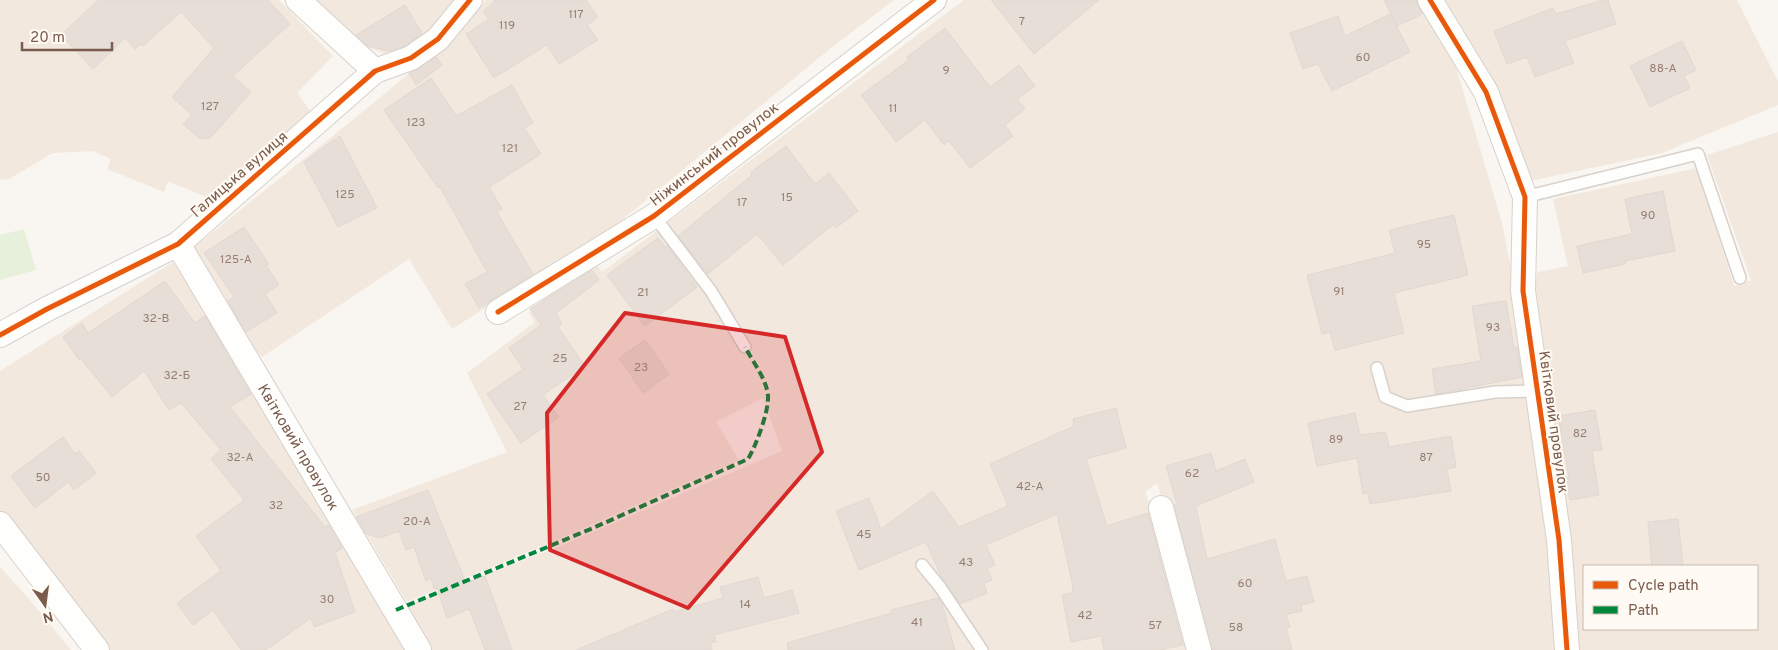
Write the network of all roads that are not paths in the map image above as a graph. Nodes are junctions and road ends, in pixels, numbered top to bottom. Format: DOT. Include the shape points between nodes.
graph roads {
  1 [pos="298,0"];
  2 [pos="470,0"];
  3 [pos="934,0"];
  4 [pos="1430,0"];
  5 [pos="375,71"];
  6 [pos="1525,198"];
  7 [pos="654,216"];
  8 [pos="178,244"];
  9 [pos="1740,278"];
  10 [pos="498,312"];
  11 [pos="0,335"];
  12 [pos="745,348"];
  13 [pos="1377,368"];
  14 [pos="1537,391"];
  15 [pos="1161,508"];
  16 [pos="0,524"];
  17 [pos="922,565"];
  18 [pos="97,650"];
  19 [pos="420,650"];
  20 [pos="982,650"];
  21 [pos="1199,650"];
  22 [pos="1567,650"];
  1 -- 5 [label="street"];
  2 -- 5 [label="street, Галицька вулиця" via="438,39 410,58"];
  3 -- 7 [label="street, Ніжинський провулок"];
  4 -- 6 [label="street" via="1486,92"];
  5 -- 8 [label="street, Галицька вулиця"];
  6 -- 9 [label="lane" via="1698,154"];
  6 -- 14 [label="street, Квітковий провулок" via="1523,291"];
  7 -- 10 [label="street, Ніжинський провулок"];
  7 -- 12 [label="lane" via="711,291"];
  8 -- 11 [label="street, Галицька вулиця"];
  8 -- 19 [label="street, Квітковий провулок"];
  13 -- 14 [label="lane" via="1385,397 1407,406 1495,392"];
  14 -- 22 [label="street, Квітковий провулок" via="1559,540"];
  15 -- 21 [label="street"];
  16 -- 18 [label="street"];
  17 -- 20 [label="lane"];
}
